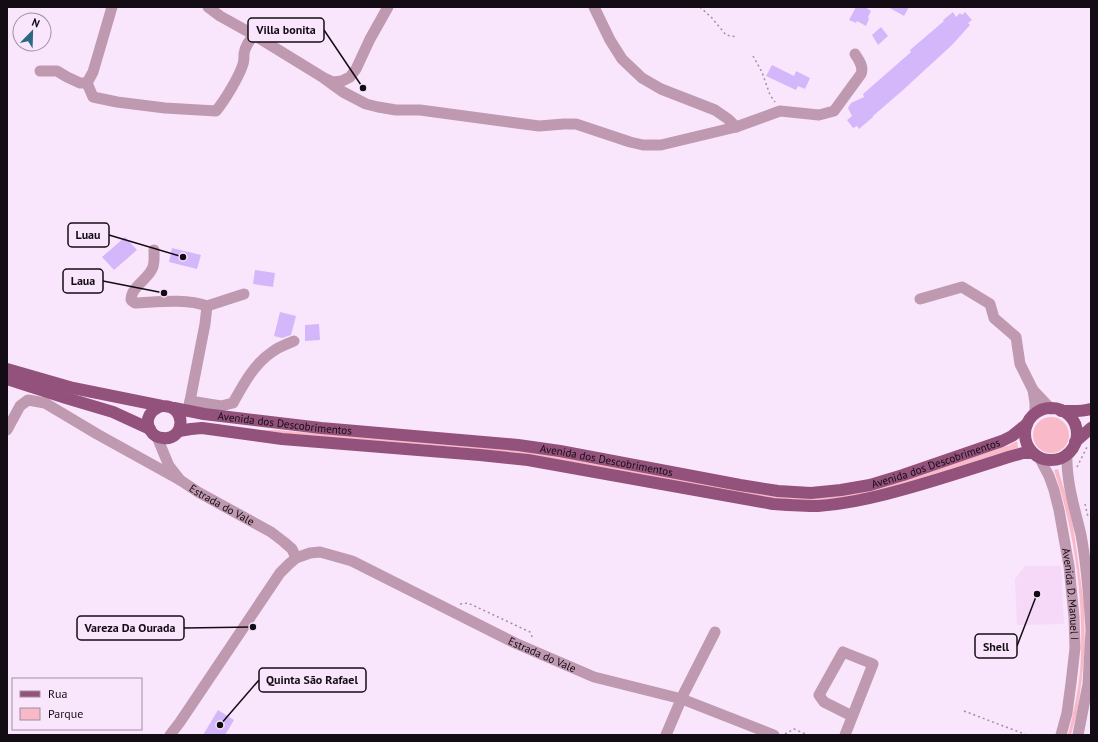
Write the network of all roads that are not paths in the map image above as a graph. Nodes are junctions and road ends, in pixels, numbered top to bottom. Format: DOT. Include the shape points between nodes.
graph roads {
  1 [pos="112,7"];
  2 [pos="208,7"];
  3 [pos="388,7"];
  4 [pos="594,7"];
  5 [pos="254,35"];
  6 [pos="855,54"];
  7 [pos="356,69"];
  8 [pos="40,71"];
  9 [pos="325,79"];
  10 [pos="87,83"];
  11 [pos="343,92"];
  12 [pos="736,128"];
  13 [pos="154,250"];
  14 [pos="244,294"];
  15 [pos="920,299"];
  16 [pos="206,306"];
  17 [pos="294,341"];
  18 [pos="7,369"];
  19 [pos="7,379"];
  20 [pos="1033,390"];
  21 [pos="162,406"];
  22 [pos="189,406"];
  23 [pos="174,408"];
  24 [pos="1091,409"];
  25 [pos="1056,410"];
  26 [pos="1031,419"];
  27 [pos="1091,428"];
  28 [pos="7,430"];
  29 [pos="179,431"];
  30 [pos="153,433"];
  31 [pos="1075,442"];
  32 [pos="1067,454"];
  33 [pos="1036,455"];
  34 [pos="177,477"];
  35 [pos="296,558"];
  36 [pos="1089,576"];
  37 [pos="1090,601"];
  38 [pos="1091,630"];
  39 [pos="715,632"];
  40 [pos="1091,687"];
  41 [pos="682,699"];
  42 [pos="852,716"];
  43 [pos="1082,718"];
  44 [pos="170,735"];
  45 [pos="666,735"];
  46 [pos="774,735"];
  47 [pos="845,735"];
  48 [pos="1061,735"];
  49 [pos="1078,735"];
  1 -- 10 [label="street" via="93,72"];
  2 -- 5 [label="street"];
  3 -- 7 [label="street"];
  4 -- 12 [label="street" via="622,59 642,78 661,89 715,110"];
  5 -- 9 [label="street"];
  5 -- 10 [label="street" via="244,51 239,74 216,110 165,108 93,97"];
  6 -- 12 [label="street" via="862,66 862,74 834,111 820,115 780,111"];
  7 -- 9 [label="street" via="350,77 342,81 333,82"];
  7 -- 11 [label="street"];
  8 -- 10 [label="street" via="57,71"];
  9 -- 11 [label="street"];
  11 -- 12 [label="street" via="366,104 396,110 420,110 539,126 576,124 643,145 662,145"];
  13 -- 16 [label="street" via="154,267 135,289 131,300 135,303 187,302"];
  14 -- 16 [label="street"];
  15 -- 20 [label="street" via="962,287 990,304 994,318 1016,337 1020,364"];
  16 -- 22 [label="street" via="205,324"];
  17 -- 22 [label="street" via="272,351 260,362 246,379 233,403 221,406"];
  18 -- 21 [label="main road" via="74,388"];
  19 -- 30 [label="main road" via="113,412"];
  20 -- 25 [label="street" via="1039,398"];
  20 -- 26 [label="street" via="1035,403"];
  21 -- 23 [label="main road"];
  21 -- 30 [label="main road" via="150,414 148,424"];
  22 -- 23 [label="main road, Avenida dos Descobrimentos"];
  22 -- 26 [label="main road, Avenida dos Descobrimentos" via="219,416 321,428 518,445 740,485 811,493 870,485 903,475 1002,441 1012,436"];
  23 -- 29 [label="main road" via="180,416"];
  24 -- 25 [label="main road" via="1075,412"];
  25 -- 26 [label="main road" via="1040,411"];
  25 -- 31 [label="main road" via="1072,420 1075,427"];
  26 -- 33 [label="main road" via="1025,431 1025,439 1028,447"];
  27 -- 31 [label="main road"];
  28 -- 34 [label="street, Estrada do Vale" via="20,406 28,400 46,403"];
  29 -- 30 [label="main road" via="170,438"];
  29 -- 33 [label="main road, Avenida dos Descobrimentos" via="202,428 282,439 528,460 758,502 800,506 819,506 878,497 1023,453"];
  30 -- 34 [label="street"];
  31 -- 32 [label="main road"];
  32 -- 33 [label="main road" via="1054,460 1046,460"];
  32 -- 36 [label="street, Avenida D. Manuel I" via="1068,480"];
  33 -- 48 [label="street, Avenida D. Manuel I" via="1051,483 1059,510 1069,566 1074,617 1075,648"];
  34 -- 35 [label="street, Estrada do Vale" via="198,492 271,532 292,549"];
  35 -- 41 [label="street, Estrada do Vale" via="320,552 352,561 515,643 594,677"];
  35 -- 44 [label="street" via="280,573"];
  36 -- 37 [label="street, Avenida D. Manuel I"];
  37 -- 38 [label="street, Avenida D. Manuel I"];
  38 -- 43 [label="street, Avenida D. Manuel I" via="1088,684"];
  39 -- 41 [label="street"];
  40 -- 43 [label="street"];
  41 -- 45 [label="street"];
  41 -- 46 [label="street, Estrada do Vale"];
  42 -- 42 [label="street" via="873,664 843,652 819,695 824,702"];
  42 -- 47 [label="street"];
  43 -- 49 [label="street, Avenida D. Manuel I"];
}
